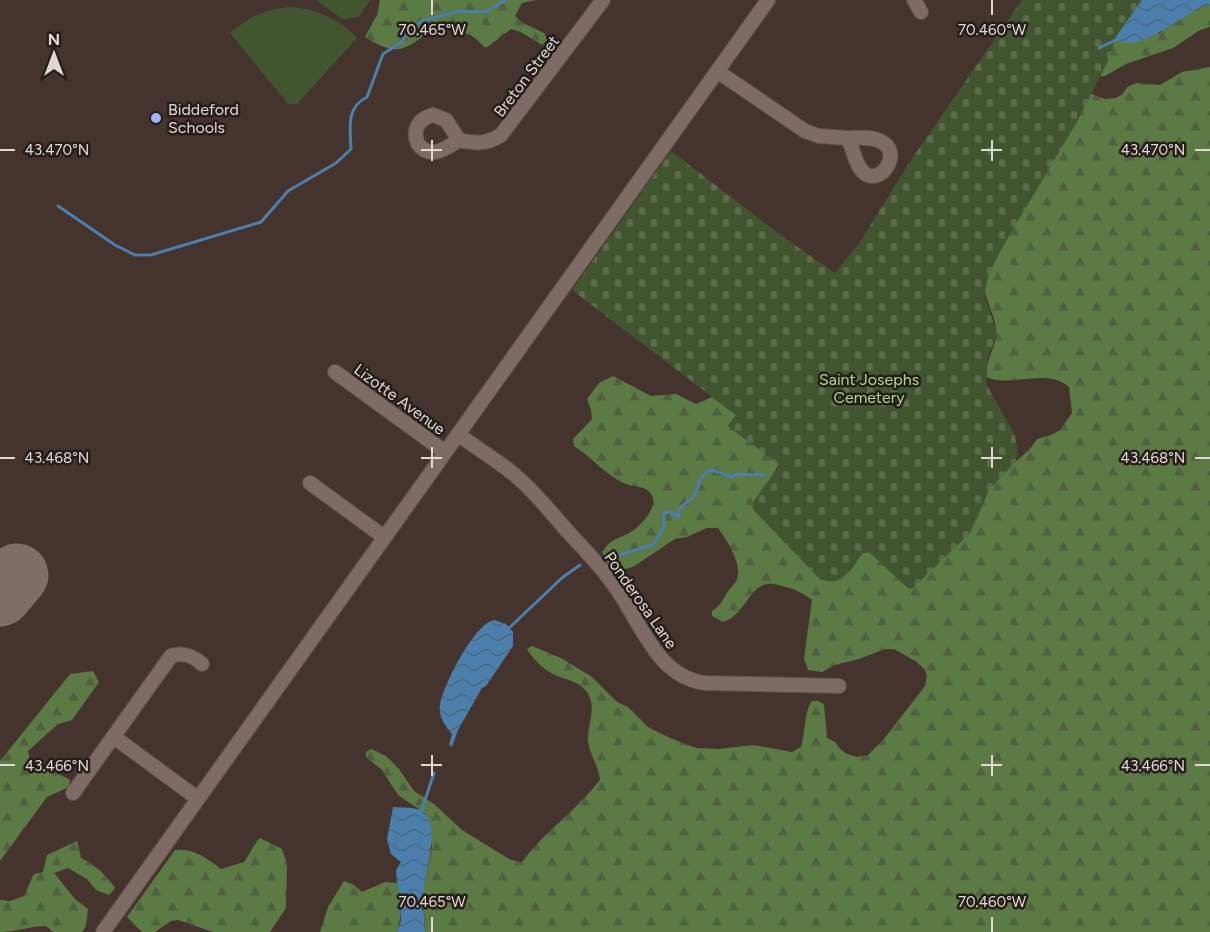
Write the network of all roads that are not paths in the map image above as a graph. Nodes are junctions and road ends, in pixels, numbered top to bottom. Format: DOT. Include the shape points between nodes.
graph roads {
  1 [pos="603,0"];
  2 [pos="768,0"];
  3 [pos="717,72"];
  4 [pos="848,138"];
  5 [pos="459,140"];
  6 [pos="335,372"];
  7 [pos="458,434"];
  8 [pos="445,452"];
  9 [pos="310,483"];
  10 [pos="384,537"];
  11 [pos="202,664"];
  12 [pos="839,686"];
  13 [pos="114,737"];
  14 [pos="73,793"];
  15 [pos="197,798"];
  16 [pos="103,932"];
  1 -- 5 [label="street, Breton Street" via="501,135 478,144"];
  2 -- 3 [label="street"];
  3 -- 4 [label="street" via="808,133"];
  3 -- 7 [label="street"];
  6 -- 8 [label="street, Lizotte Avenue"];
  7 -- 8 [label="street"];
  7 -- 12 [label="street, Ponderosa Lane" via="533,492 613,583 657,653 676,672 705,682"];
  8 -- 10 [label="street"];
  9 -- 10 [label="street"];
  10 -- 15 [label="street"];
  11 -- 13 [label="street" via="183,654 171,656"];
  13 -- 14 [label="street"];
  13 -- 15 [label="street"];
  15 -- 16 [label="street"];
}
